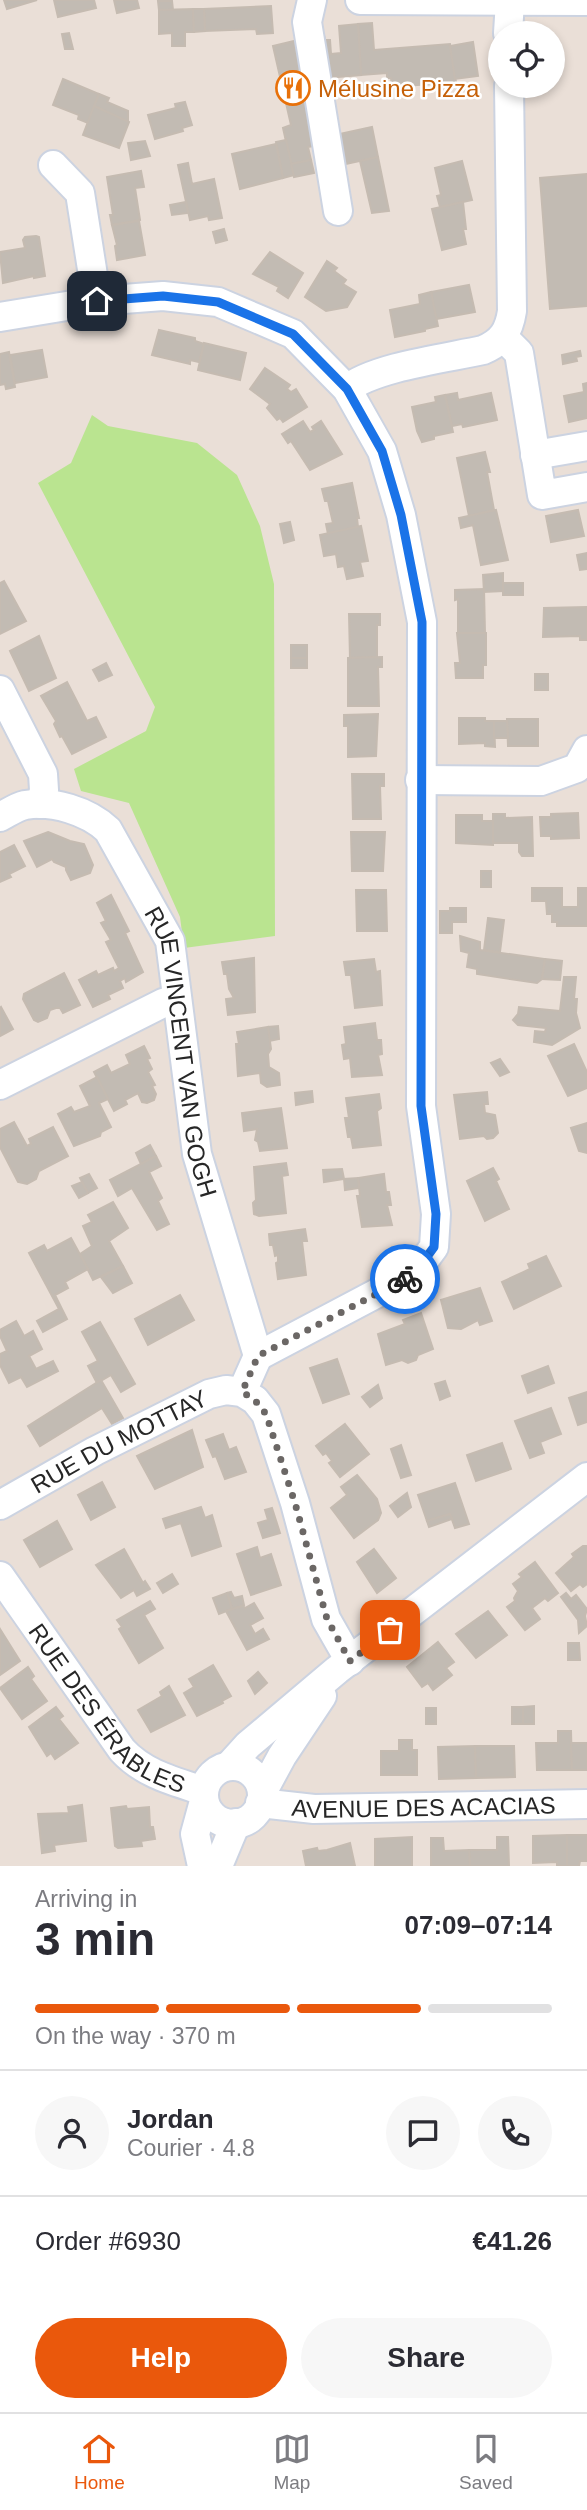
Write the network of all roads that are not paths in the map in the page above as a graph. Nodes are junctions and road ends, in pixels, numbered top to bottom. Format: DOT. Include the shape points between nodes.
graph roads {
  1 [pos="312,0"];
  2 [pos="360,0"];
  3 [pos="502,1"];
  4 [pos="587,1"];
  5 [pos="506,21"];
  6 [pos="509,98"];
  7 [pos="53,165"];
  8 [pos="338,211"];
  9 [pos="97,301"];
  10 [pos="0,317"];
  11 [pos="503,337"];
  12 [pos="347,389"];
  13 [pos="587,446"];
  14 [pos="535,455"];
  15 [pos="587,486"];
  16 [pos="0,690"];
  17 [pos="587,750"];
  18 [pos="420,780"];
  19 [pos="41,804"];
  20 [pos="0,817"];
  21 [pos="177,999"];
  22 [pos="0,1085"];
  23 [pos="258,1356"];
  24 [pos="242,1392"];
  25 [pos="587,1477"];
  26 [pos="0,1505"];
  27 [pos="0,1576"];
  28 [pos="350,1661"];
  29 [pos="229,1766"];
  30 [pos="204,1796"];
  31 [pos="261,1798"];
  32 [pos="587,1804"];
  33 [pos="236,1824"];
  34 [pos="202,1866"];
  35 [pos="218,1866"];
  1 -- 8 [label="street" via="307,22"];
  2 -- 3 [label="street"];
  3 -- 4 [label="street"];
  3 -- 5 [label="street"];
  6 -- 11 [label="street" via="512,311"];
  7 -- 9 [label="street" via="80,193"];
  9 -- 10 [label="street"];
  9 -- 12 [label="street" via="163,296 218,302 293,334"];
  11 -- 12 [label="street" via="483,350 357,380"];
  11 -- 14 [label="street" via="519,354"];
  12 -- 18 [label="street" via="382,451 417,586 422,622"];
  13 -- 14 [label="street"];
  14 -- 15 [label="street" via="542,495"];
  16 -- 19 [label="street" via="43,774"];
  17 -- 18 [label="street" via="577,768 541,781"];
  18 -- 23 [label="street" via="421,1106 436,1214 434,1247 415,1273"];
  19 -- 20 [label="street, RUE VINCENT VAN GOGH" via="22,806"];
  19 -- 21 [label="street, RUE VINCENT VAN GOGH" via="97,819 108,830 170,941"];
  21 -- 22 [label="street"];
  21 -- 23 [label="street, RUE VINCENT VAN GOGH" via="197,1154"];
  23 -- 24 [label="street"];
  24 -- 26 [label="street, RUE DU MOTTAY" via="209,1394"];
  24 -- 28 [label="street" via="266,1414 327,1619"];
  25 -- 28 [label="street"];
  27 -- 30 [label="street, RUE DES ÉRABLES" via="122,1750 145,1770"];
  28 -- 29 [label="street"];
  28 -- 31 [label="street" via="303,1721"];
  29 -- 30 [label="street" via="212,1774"];
  29 -- 31 [label="street" via="255,1776"];
  30 -- 33 [label="street" via="207,1809 219,1821"];
  30 -- 34 [label="street" via="195,1833"];
  31 -- 32 [label="street, AVENUE DES ACACIAS" via="314,1809"];
  31 -- 33 [label="street" via="251,1817"];
  33 -- 35 [label="street"];
}
